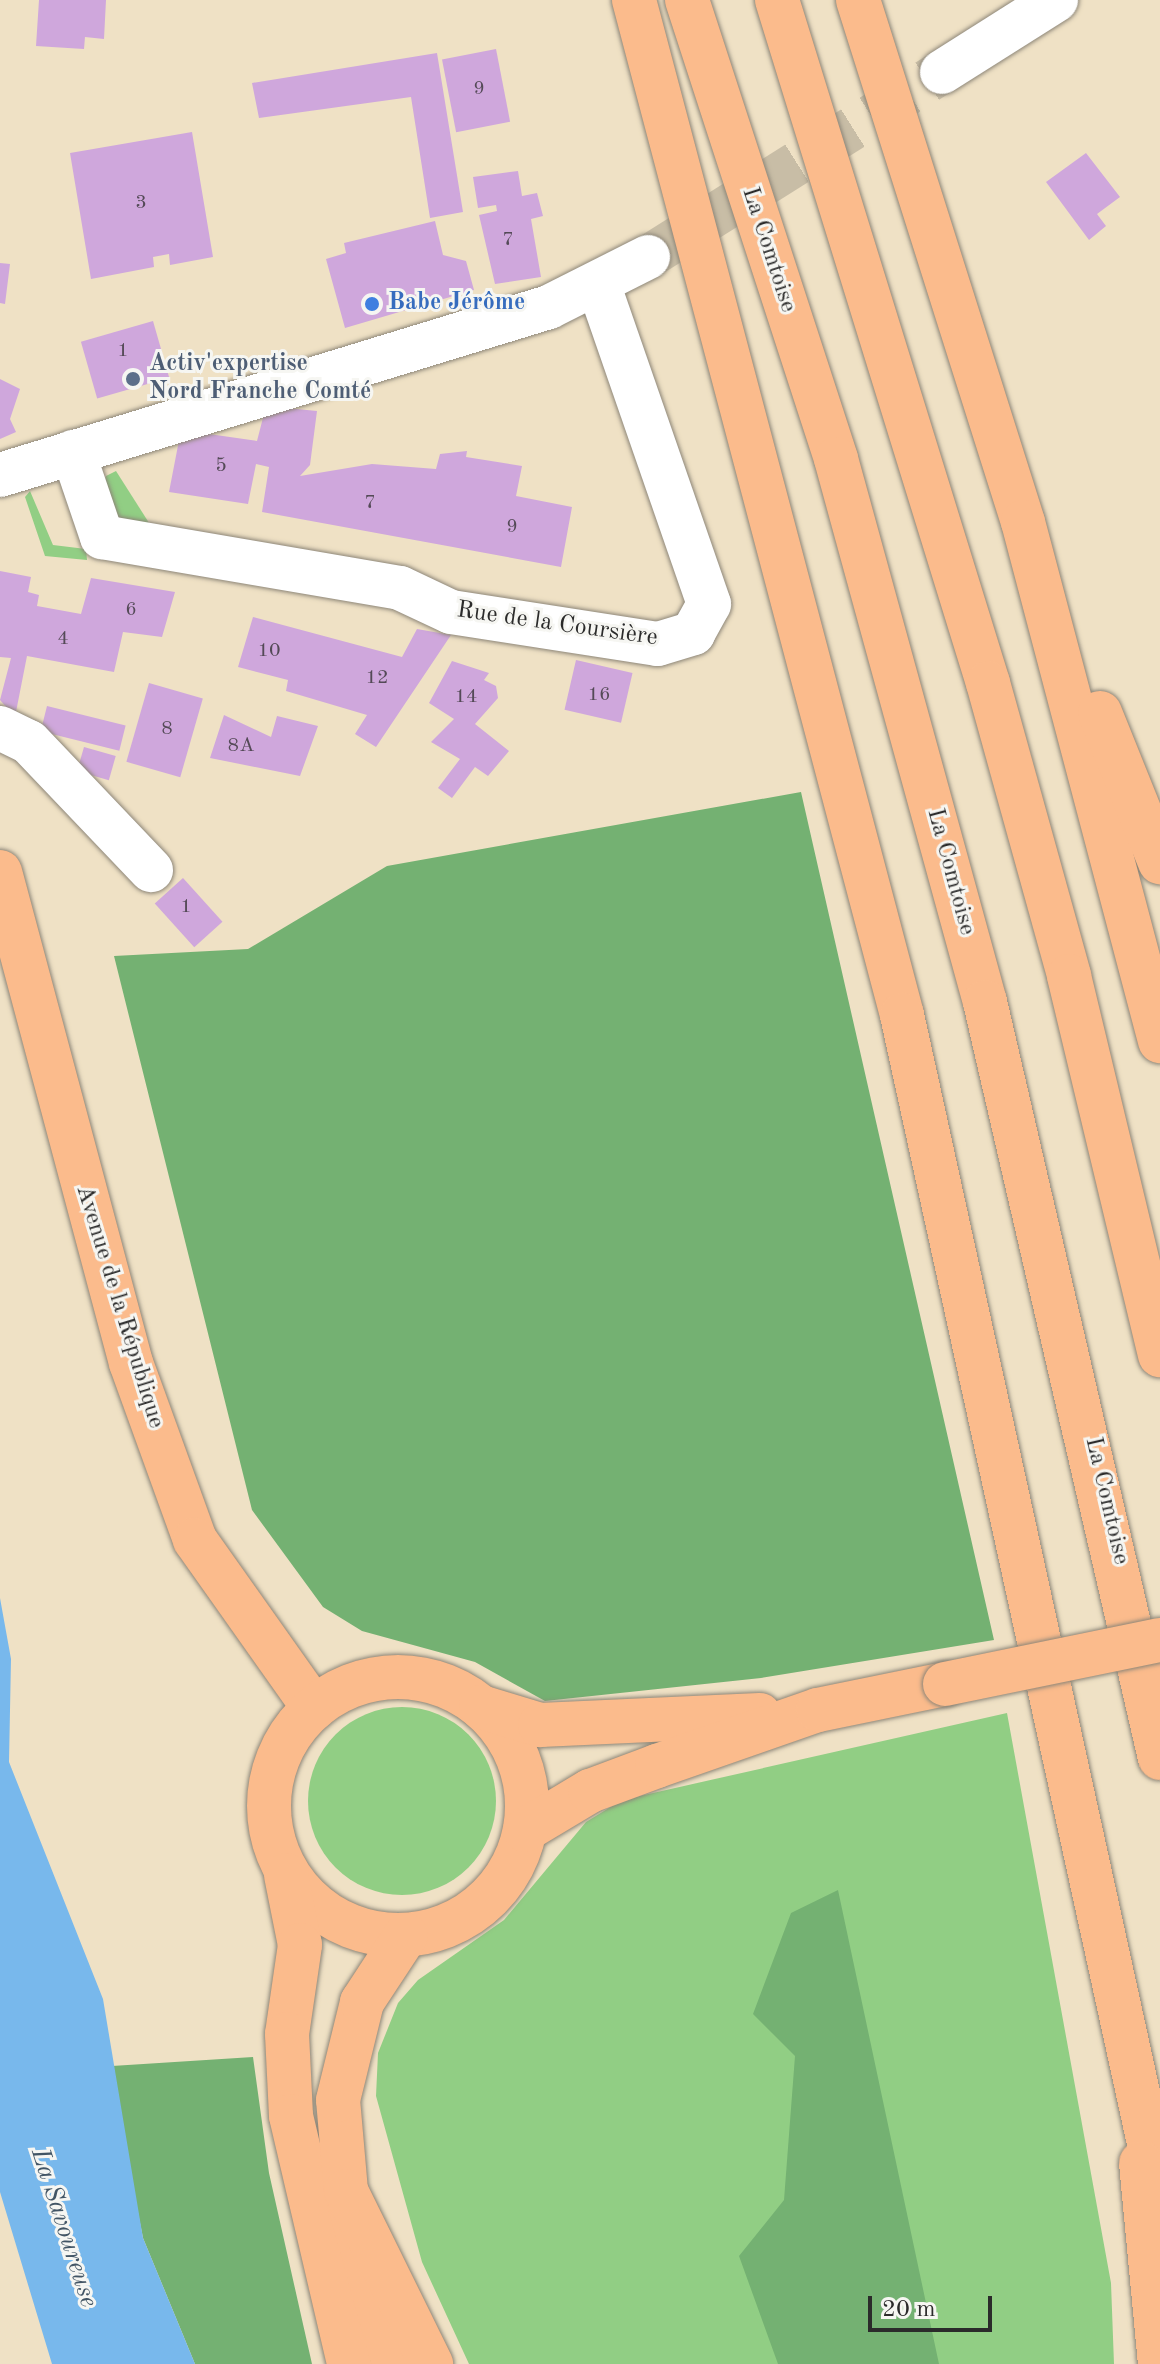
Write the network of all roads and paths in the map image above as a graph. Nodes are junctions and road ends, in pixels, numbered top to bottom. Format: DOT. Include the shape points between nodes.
graph roads {
  1 [pos="634,0"];
  2 [pos="687,0"];
  3 [pos="777,0"];
  4 [pos="858,0"];
  5 [pos="1056,0"];
  6 [pos="942,72"];
  7 [pos="648,257"];
  8 [pos="599,287"];
  9 [pos="73,452"];
  10 [pos="0,475"];
  11 [pos="1023,522"];
  12 [pos="0,728"];
  13 [pos="1160,862"];
  14 [pos="151,870"];
  15 [pos="0,872"];
  16 [pos="1160,1041"];
  17 [pos="1160,1355"];
  18 [pos="1160,1640"];
  19 [pos="481,1707"];
  20 [pos="314,1708"];
  21 [pos="818,1710"];
  22 [pos="1160,1758"];
  23 [pos="525,1830"];
  24 [pos="285,1869"];
  25 [pos="406,1935"];
  26 [pos="1129,2049"];
  27 [pos="346,2191"];
  28 [pos="1160,2193"];
  29 [pos="349,2364"];
  30 [pos="394,2364"];
  31 [pos="431,2364"];
  32 [pos="1160,2364"];
  1 -- 26 [label="main road" via="902,1015"];
  2 -- 22 [label="main road, La Comtoise" via="836,459 985,1002 1123,1572"];
  3 -- 17 [label="main road" via="988,683 1069,976"];
  4 -- 11 [label="main road"];
  5 -- 6 [label="street"];
  7 -- 8 [label="street"];
  8 -- 9 [label="street"];
  8 -- 9 [label="street, Rue de la Coursière" via="709,604 693,633 658,644 451,612 400,588 102,537"];
  9 -- 10 [label="street"];
  11 -- 13 [label="main road"];
  11 -- 16 [label="main road"];
  12 -- 14 [label="street" via="29,742"];
  15 -- 20 [label="main road, Avenue de la République" via="131,1363 195,1540"];
  18 -- 21 [label="main road, bridge"];
  19 -- 20 [label="main road" via="442,1685 398,1677 353,1685"];
  19 -- 21 [label="main road" via="540,1725"];
  19 -- 23 [label="main road" via="520,1763"];
  20 -- 24 [label="main road" via="283,1748 269,1796"];
  21 -- 23 [label="main road" via="609,1783"];
  23 -- 25 [label="main road" via="503,1882 484,1903 434,1930"];
  24 -- 25 [label="main road" via="324,1912 349,1926"];
  24 -- 29 [label="main road" via="300,1945 287,2034 291,2116"];
  25 -- 27 [label="main road" via="362,2002 347,2046 338,2121"];
  26 -- 28 [label="main road"];
  26 -- 32 [label="main road"];
  27 -- 30 [label="main road"];
  27 -- 31 [label="main road"];
}
